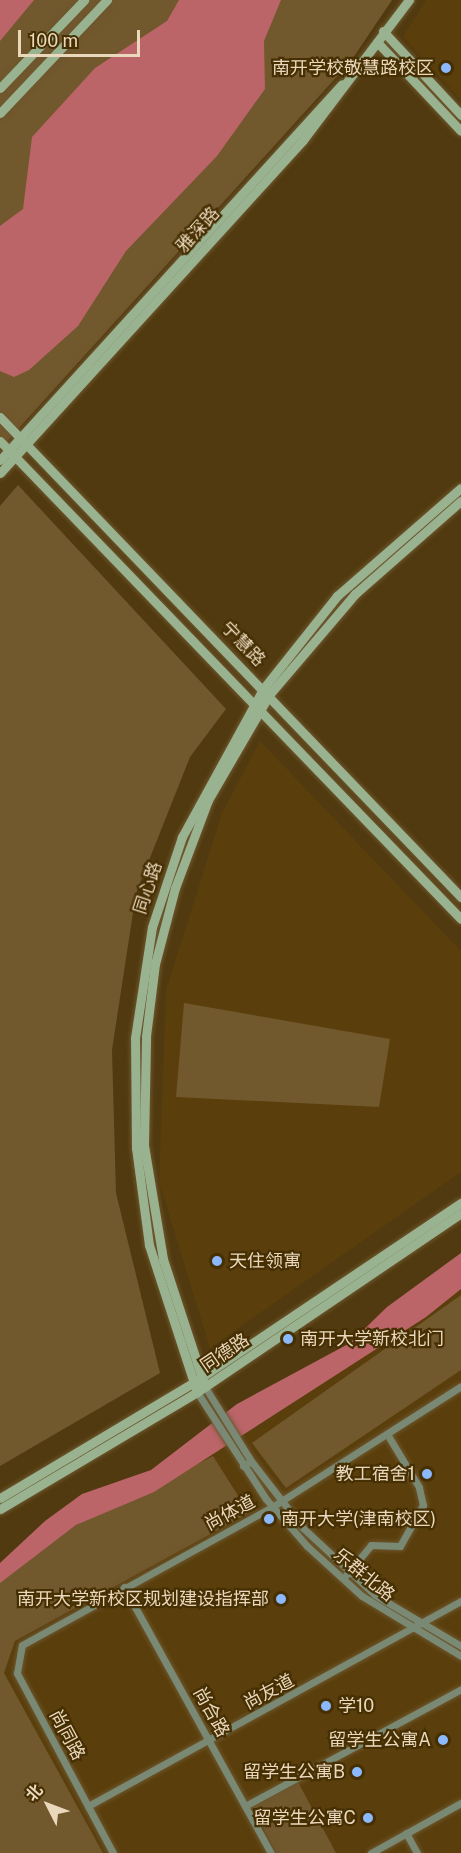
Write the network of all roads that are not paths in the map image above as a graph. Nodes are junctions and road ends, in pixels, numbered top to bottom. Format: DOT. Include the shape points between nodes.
graph roads {
  1 [pos="84,0"];
  2 [pos="107,0"];
  3 [pos="404,0"];
  4 [pos="409,0"];
  5 [pos="385,33"];
  6 [pos="378,43"];
  7 [pos="0,88"];
  8 [pos="0,113"];
  9 [pos="461,115"];
  10 [pos="461,132"];
  11 [pos="0,417"];
  12 [pos="25,439"];
  13 [pos="0,441"];
  14 [pos="13,453"];
  15 [pos="0,460"];
  16 [pos="0,473"];
  17 [pos="461,488"];
  18 [pos="461,501"];
  19 [pos="266,692"];
  20 [pos="257,706"];
  21 [pos="461,897"];
  22 [pos="461,919"];
  23 [pos="461,1203"];
  24 [pos="461,1213"];
  25 [pos="199,1385"];
  26 [pos="461,1386"];
  27 [pos="387,1434"];
  28 [pos="250,1461"];
  29 [pos="243,1466"];
  30 [pos="0,1498"];
  31 [pos="281,1502"];
  32 [pos="272,1508"];
  33 [pos="0,1509"];
  34 [pos="349,1572"];
  35 [pos="342,1579"];
  36 [pos="124,1587"];
  37 [pos="461,1601"];
  38 [pos="422,1626"];
  39 [pos="413,1631"];
  40 [pos="461,1646"];
  41 [pos="461,1656"];
  42 [pos="15,1661"];
  43 [pos="461,1689"];
  44 [pos="210,1741"];
  45 [pos="461,1803"];
  46 [pos="88,1806"];
  47 [pos="245,1806"];
  48 [pos="406,1833"];
  49 [pos="113,1853"];
  50 [pos="271,1853"];
  51 [pos="371,1853"];
  52 [pos="417,1853"];
  1 -- 7 [label="main road"];
  2 -- 8 [label="main road"];
  3 -- 5 [label="main road, 雅深路"];
  4 -- 5 [label="main road, 雅深路"];
  5 -- 6 [label="main road, 雅深路"];
  5 -- 9 [label="main road"];
  6 -- 10 [label="main road"];
  6 -- 12 [label="main road, 雅深路" via="303,140"];
  11 -- 12 [label="main road, 宁慧路"];
  12 -- 14 [label="main road, 雅深路"];
  12 -- 19 [label="main road, 宁慧路"];
  13 -- 14 [label="main road, 宁慧路"];
  14 -- 15 [label="main road, 雅深路"];
  14 -- 16 [label="main road, 雅深路"];
  14 -- 20 [label="main road, 宁慧路"];
  17 -- 19 [label="main road, 同心路" via="337,596"];
  18 -- 19 [label="main road, 同心路" via="355,594"];
  19 -- 20 [label="main road, 同心路"];
  19 -- 21 [label="main road, 宁慧路"];
  20 -- 22 [label="main road, 宁慧路"];
  20 -- 25 [label="main road, 同心路" via="182,837 152,927 135,1038 136,1148 149,1245"];
  23 -- 25 [label="main road, 同德路"];
  24 -- 25 [label="main road, 同德路"];
  25 -- 28 [label="street, 乐群北路"];
  25 -- 29 [label="street, 乐群北路" via="212,1416"];
  25 -- 30 [label="main road, 同德路"];
  25 -- 33 [label="main road, 同德路"];
  26 -- 27 [label="street, 尚体道"];
  27 -- 31 [label="street, 尚体道"];
  27 -- 34 [label="street" via="419,1487 423,1505 400,1546 371,1545"];
  28 -- 29 [label="street"];
  28 -- 31 [label="street, 乐群北路"];
  29 -- 32 [label="street, 乐群北路"];
  31 -- 32 [label="street, 尚体道"];
  31 -- 34 [label="street, 乐群北路"];
  32 -- 35 [label="street, 乐群北路"];
  32 -- 36 [label="street, 尚体道"];
  34 -- 35 [label="street"];
  34 -- 38 [label="street, 乐群北路"];
  35 -- 39 [label="street, 乐群北路"];
  36 -- 42 [label="street, 尚体道" via="29,1637"];
  36 -- 44 [label="street, 尚合路"];
  37 -- 38 [label="street, 尚友道"];
  38 -- 39 [label="street, 尚友道"];
  38 -- 40 [label="street, 乐群北路"];
  39 -- 41 [label="street, 乐群北路"];
  39 -- 44 [label="street, 尚友道"];
  42 -- 46 [label="street, 尚同路"];
  43 -- 47 [label="street"];
  44 -- 46 [label="street, 尚友道"];
  44 -- 47 [label="street, 尚合路"];
  45 -- 48 [label="street"];
  46 -- 49 [label="street, 尚同路"];
  47 -- 50 [label="street, 尚合路"];
  48 -- 51 [label="street"];
  48 -- 52 [label="street"];
}
